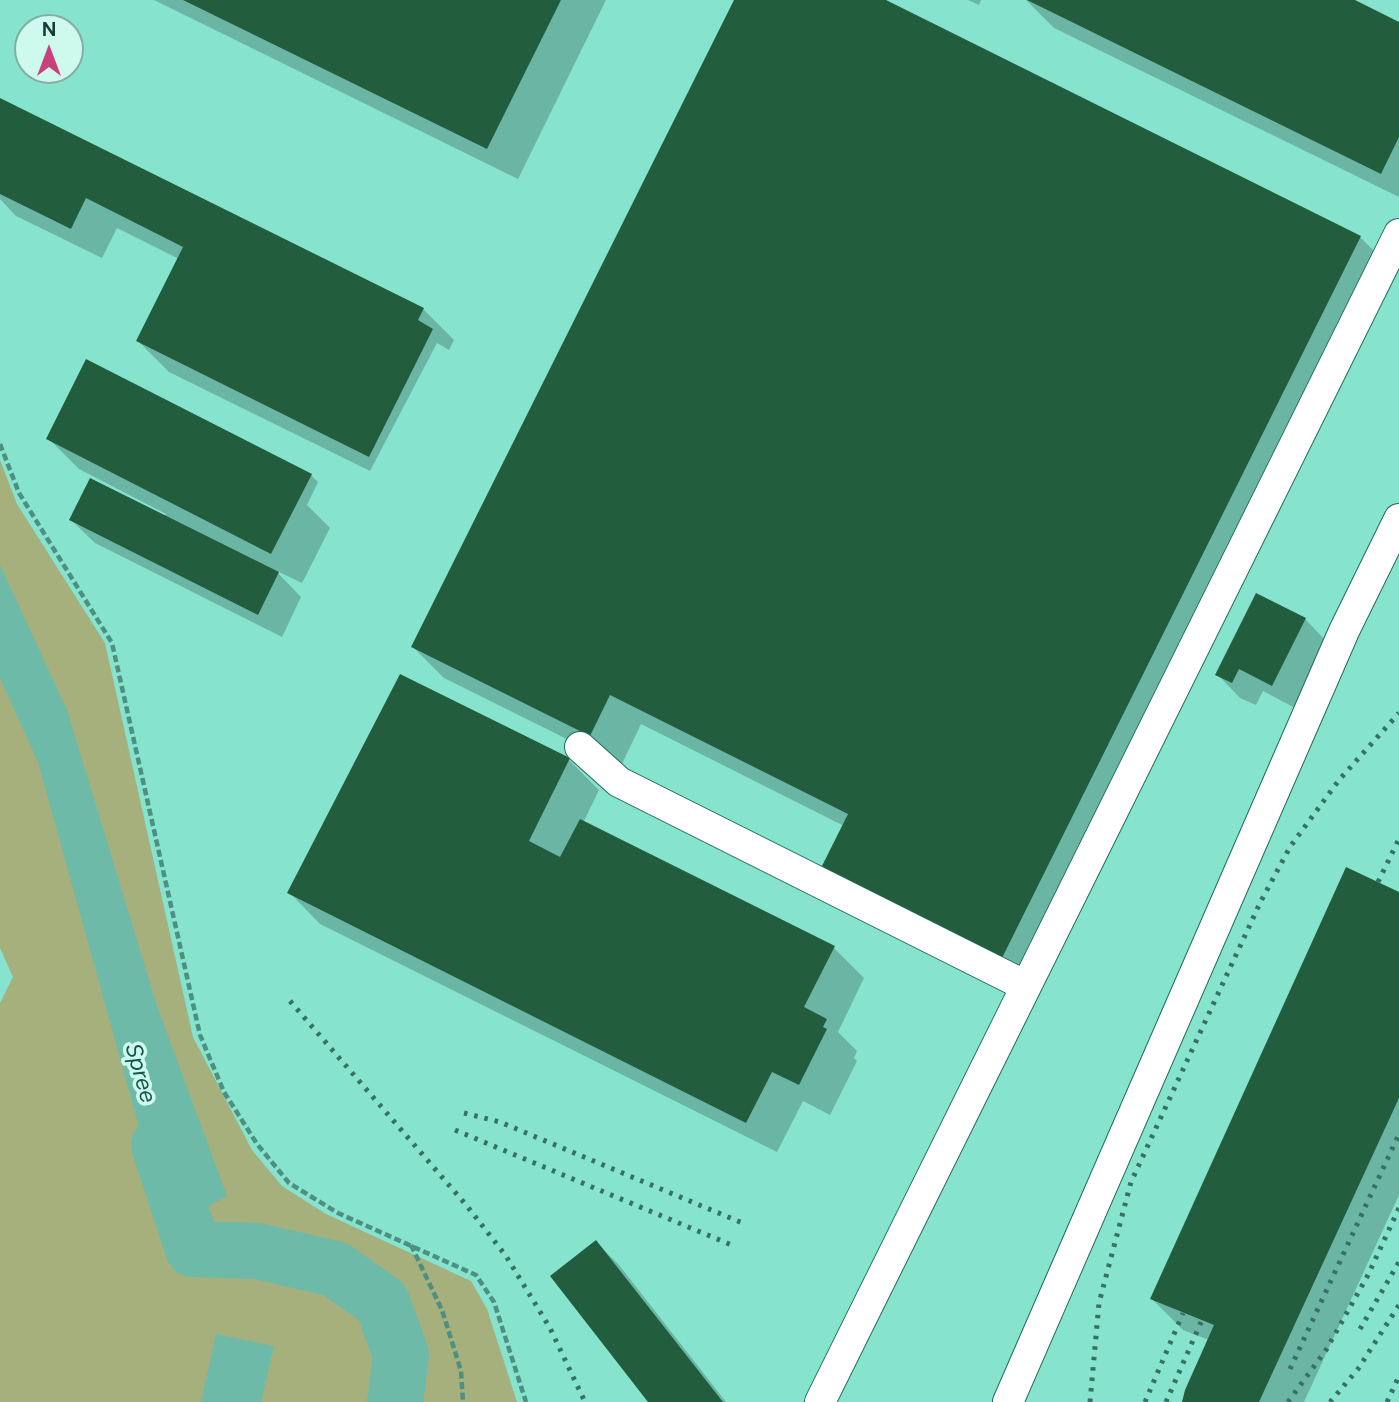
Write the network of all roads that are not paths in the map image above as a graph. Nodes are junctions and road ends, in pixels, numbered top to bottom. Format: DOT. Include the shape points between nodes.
graph roads {
  1 [pos="1399,234"];
  2 [pos="1399,519"];
  3 [pos="580,747"];
  4 [pos="1026,986"];
  5 [pos="820,1402"];
  6 [pos="1008,1402"];
  1 -- 4 [label="lane"];
  2 -- 6 [label="lane" via="1344,631"];
  3 -- 4 [label="lane" via="619,782"];
  4 -- 5 [label="lane"];
}
